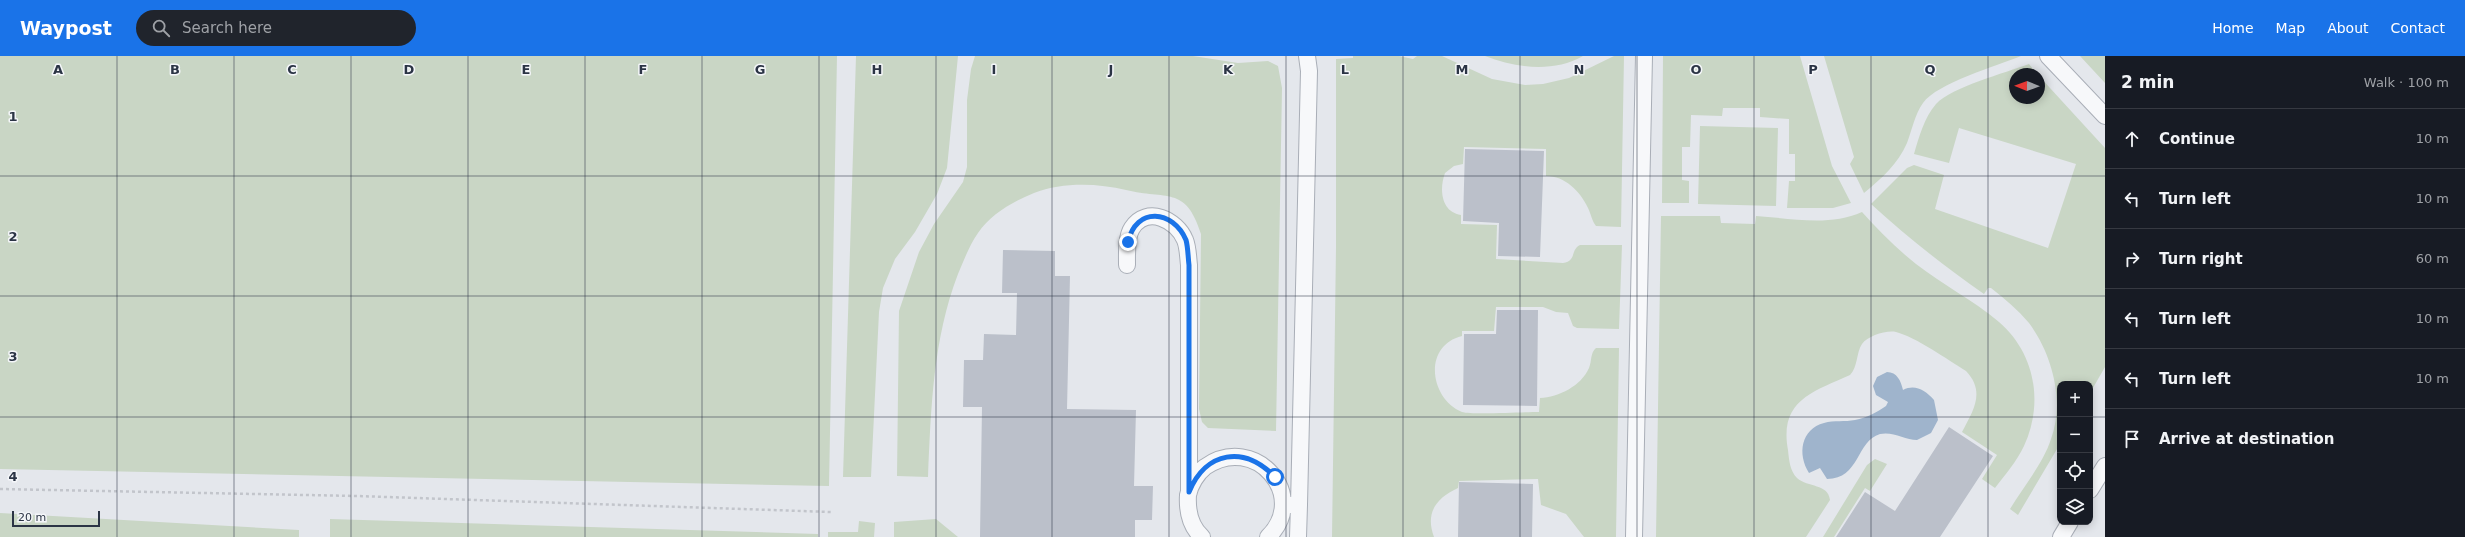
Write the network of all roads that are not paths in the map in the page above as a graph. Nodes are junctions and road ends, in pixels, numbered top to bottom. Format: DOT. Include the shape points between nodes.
graph roads {
  1 [pos="1307,56"];
  2 [pos="1644,56"];
  3 [pos="2048,56"];
  4 [pos="2105,116"];
  5 [pos="1127,264"];
  6 [pos="2105,466"];
  7 [pos="2091,489"];
  8 [pos="1188,499"];
  9 [pos="1282,504"];
  10 [pos="1298,505"];
  11 [pos="2068,525"];
  12 [pos="1186,537"];
  13 [pos="1202,537"];
  14 [pos="1268,537"];
  15 [pos="1298,537"];
  16 [pos="1634,537"];
  17 [pos="2061,537"];
  1 -- 10 [label="lane" via="1309,71"];
  2 -- 16 [label="lane"];
  3 -- 4 [label="lane"];
  5 -- 8 [label="lane" via="1131,228 1141,218 1154,216 1171,221 1186,242 1189,265"];
  6 -- 7 [label="lane"];
  8 -- 9 [label="lane" via="1194,480 1208,465 1226,456 1240,456 1253,459 1275,477 1281,490"];
  8 -- 12 [label="lane"];
  8 -- 13 [label="lane" via="1190,520"];
  9 -- 10 [label="lane"];
  9 -- 14 [label="lane" via="1280,519"];
  10 -- 15 [label="lane"];
  11 -- 17 [label="lane"];
}
